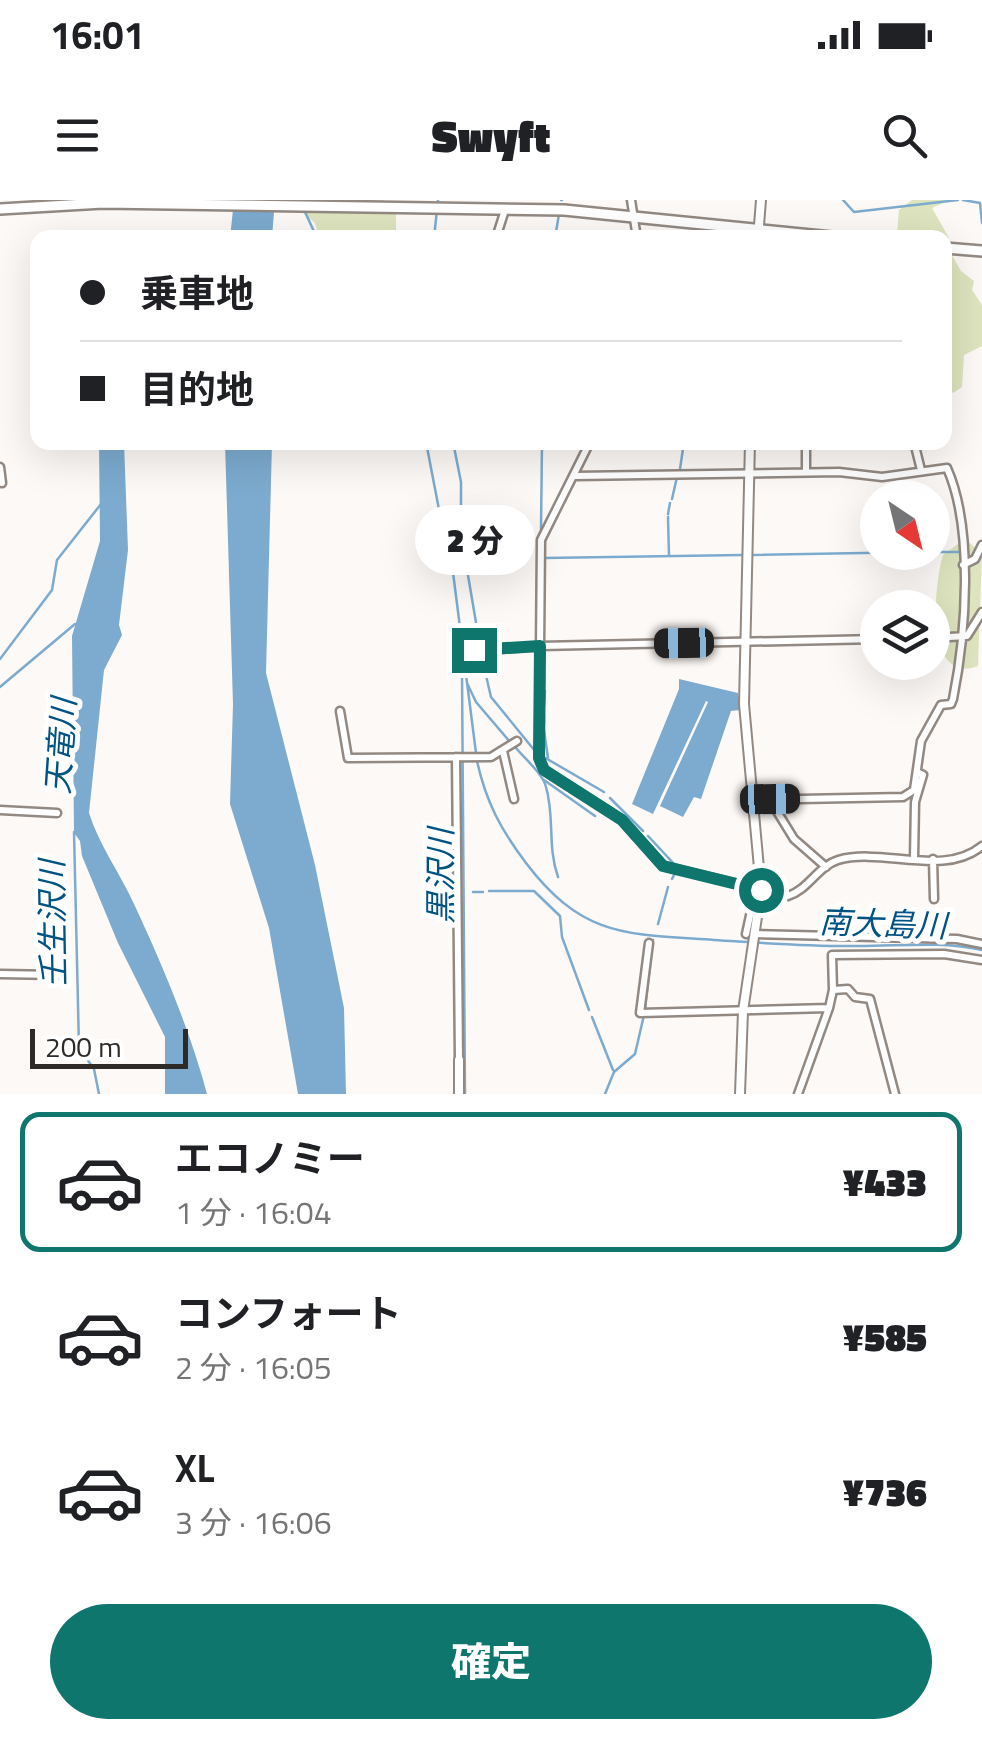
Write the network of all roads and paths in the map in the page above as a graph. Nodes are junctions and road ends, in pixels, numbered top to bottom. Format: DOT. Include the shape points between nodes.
graph roads {
  1 [pos="632,200"];
  2 [pos="761,200"];
  3 [pos="565,205"];
  4 [pos="0,209"];
  5 [pos="504,214"];
  6 [pos="632,215"];
  7 [pos="499,230"];
  8 [pos="635,230"];
  9 [pos="738,230"];
  10 [pos="759,230"];
  11 [pos="952,249"];
  12 [pos="982,251"];
  13 [pos="586,450"];
  14 [pos="750,450"];
  15 [pos="806,450"];
  16 [pos="916,450"];
  17 [pos="0,468"];
  18 [pos="921,470"];
  19 [pos="749,472"];
  20 [pos="806,472"];
  21 [pos="575,476"];
  22 [pos="2,483"];
  23 [pos="982,544"];
  24 [pos="964,565"];
  25 [pos="982,612"];
  26 [pos="950,637"];
  27 [pos="960,637"];
  28 [pos="860,639"];
  29 [pos="744,642"];
  30 [pos="540,646"];
  31 [pos="474,650"];
  32 [pos="340,712"];
  33 [pos="517,741"];
  34 [pos="503,751"];
  35 [pos="467,757"];
  36 [pos="917,772"];
  37 [pos="514,799"];
  38 [pos="770,799"];
  39 [pos="753,800"];
  40 [pos="0,810"];
  41 [pos="56,813"];
  42 [pos="982,846"];
  43 [pos="914,859"];
  44 [pos="933,859"];
  45 [pos="826,866"];
  46 [pos="758,889"];
  47 [pos="934,899"];
  48 [pos="751,935"];
  49 [pos="649,943"];
  50 [pos="982,944"];
  51 [pos="982,960"];
  52 [pos="0,974"];
  53 [pos="57,975"];
  54 [pos="833,990"];
  55 [pos="829,1008"];
  56 [pos="742,1010"];
  57 [pos="459,1060"];
  58 [pos="460,1094"];
  59 [pos="740,1094"];
  60 [pos="798,1094"];
  61 [pos="895,1094"];
  1 -- 6 [label="street"];
  2 -- 10 [label="street"];
  3 -- 4 [label="main road" via="108,203"];
  3 -- 6 [label="main road"];
  5 -- 7 [label="street"];
  6 -- 8 [label="street"];
  6 -- 9 [label="main road"];
  11 -- 12 [label="main road"];
  13 -- 21 [label="street"];
  14 -- 19 [label="street"];
  15 -- 20 [label="street"];
  16 -- 18 [label="street"];
  17 -- 22 [label="street"];
  18 -- 20 [label="street" via="882,477"];
  18 -- 24 [label="street" via="948,468 966,546"];
  19 -- 20 [label="street"];
  19 -- 21 [label="street"];
  19 -- 29 [label="street"];
  21 -- 30 [label="street" via="541,540"];
  23 -- 24 [label="street"];
  24 -- 27 [label="street"];
  25 -- 27 [label="street"];
  26 -- 27 [label="street"];
  27 -- 36 [label="street" via="951,704 940,705 922,736"];
  28 -- 29 [label="street"];
  29 -- 30 [label="street"];
  29 -- 39 [label="street"];
  30 -- 31 [label="street"];
  30 -- 46 [label="street" via="544,770 622,820 663,866"];
  32 -- 35 [label="street" via="348,758"];
  33 -- 34 [label="street"];
  34 -- 35 [label="street"];
  34 -- 37 [label="street"];
  35 -- 57 [label="street"];
  36 -- 38 [label="street" via="914,790 904,797"];
  36 -- 43 [label="street" via="923,776 915,802"];
  38 -- 39 [label="street"];
  38 -- 45 [label="street" via="794,839"];
  39 -- 46 [label="street"];
  40 -- 41 [label="street"];
  42 -- 44 [label="street" via="962,858"];
  43 -- 44 [label="street"];
  43 -- 45 [label="street" via="844,859"];
  44 -- 47 [label="street"];
  45 -- 46 [label="street" via="795,894"];
  46 -- 48 [label="street"];
  48 -- 50 [label="street"];
  48 -- 56 [label="street"];
  49 -- 56 [label="street" via="640,1013"];
  51 -- 54 [label="street" via="832,956"];
  52 -- 53 [label="street"];
  54 -- 55 [label="street"];
  54 -- 61 [label="street" via="870,999"];
  55 -- 56 [label="street"];
  55 -- 60 [label="street"];
  56 -- 59 [label="street"];
  57 -- 58 [label="street"];
}
